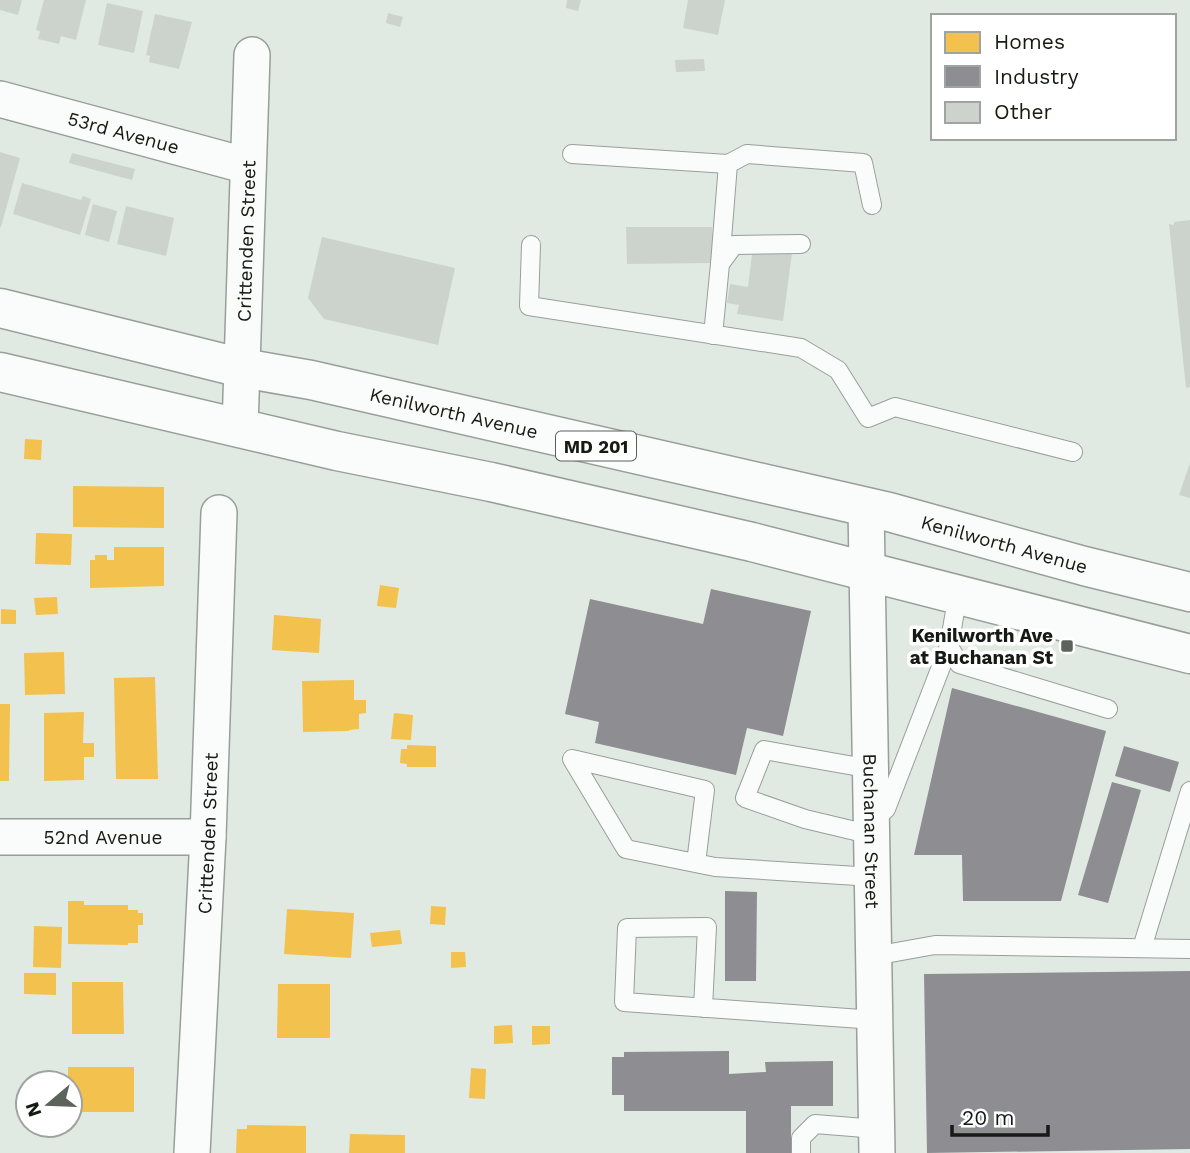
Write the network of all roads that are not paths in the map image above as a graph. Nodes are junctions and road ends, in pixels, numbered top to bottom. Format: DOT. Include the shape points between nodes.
graph roads {
  1 [pos="252,55"];
  2 [pos="0,99"];
  3 [pos="572,154"];
  4 [pos="728,164"];
  5 [pos="248,166"];
  6 [pos="872,205"];
  7 [pos="801,244"];
  8 [pos="531,245"];
  9 [pos="720,264"];
  10 [pos="0,308"];
  11 [pos="713,335"];
  12 [pos="242,368"];
  13 [pos="0,372"];
  14 [pos="240,428"];
  15 [pos="1073,452"];
  16 [pos="866,507"];
  17 [pos="219,513"];
  18 [pos="867,572"];
  19 [pos="1190,592"];
  20 [pos="958,594"];
  21 [pos="948,646"];
  22 [pos="1190,654"];
  23 [pos="1108,709"];
  24 [pos="871,769"];
  25 [pos="1190,791"];
  26 [pos="872,828"];
  27 [pos="208,836"];
  28 [pos="0,837"];
  29 [pos="696,863"];
  30 [pos="873,877"];
  31 [pos="1142,948"];
  32 [pos="1190,949"];
  33 [pos="874,956"];
  34 [pos="703,1008"];
  35 [pos="875,1020"];
  36 [pos="877,1141"];
  37 [pos="192,1153"];
  38 [pos="801,1153"];
  1 -- 5 [label="street, Crittenden Street"];
  2 -- 5 [label="street, 53rd Avenue"];
  3 -- 4 [label="lane"];
  4 -- 6 [label="lane" via="747,154 863,163"];
  4 -- 9 [label="lane"];
  5 -- 12 [label="street, Crittenden Street"];
  7 -- 9 [label="lane" via="734,245"];
  8 -- 11 [label="lane" via="529,306"];
  9 -- 11 [label="lane"];
  10 -- 12 [label="main road, Kenilworth Avenue / MD 201"];
  11 -- 15 [label="lane" via="801,348 838,370 868,418 895,407"];
  12 -- 14 [label="street, Crittenden Street"];
  12 -- 16 [label="main road, Kenilworth Avenue / MD 201"];
  13 -- 14 [label="main road"];
  14 -- 18 [label="main road" via="491,482"];
  16 -- 18 [label="street, Buchanan Street"];
  16 -- 19 [label="main road, Kenilworth Avenue / MD 201"];
  17 -- 27 [label="street, Crittenden Street"];
  18 -- 20 [label="main road"];
  18 -- 24 [label="street, Buchanan Street"];
  20 -- 21 [label="lane"];
  20 -- 22 [label="main road"];
  21 -- 23 [label="lane" via="959,664"];
  21 -- 26 [label="lane" via="886,809"];
  24 -- 26 [label="street, Buchanan Street"];
  24 -- 26 [label="lane" via="764,750 746,798 805,819"];
  25 -- 31 [label="lane"];
  26 -- 30 [label="street, Buchanan Street"];
  27 -- 28 [label="street, 52nd Avenue"];
  27 -- 37 [label="street, Crittenden Street"];
  29 -- 29 [label="lane" via="626,849 572,758 705,789"];
  29 -- 30 [label="lane"];
  30 -- 33 [label="street, Buchanan Street"];
  31 -- 32 [label="lane"];
  31 -- 33 [label="lane" via="935,945"];
  33 -- 35 [label="street, Buchanan Street"];
  34 -- 34 [label="lane" via="624,1002 627,928 707,927"];
  34 -- 35 [label="lane"];
  35 -- 36 [label="street, Buchanan Street"];
  36 -- 38 [label="lane" via="815,1124 801,1138"];
}
